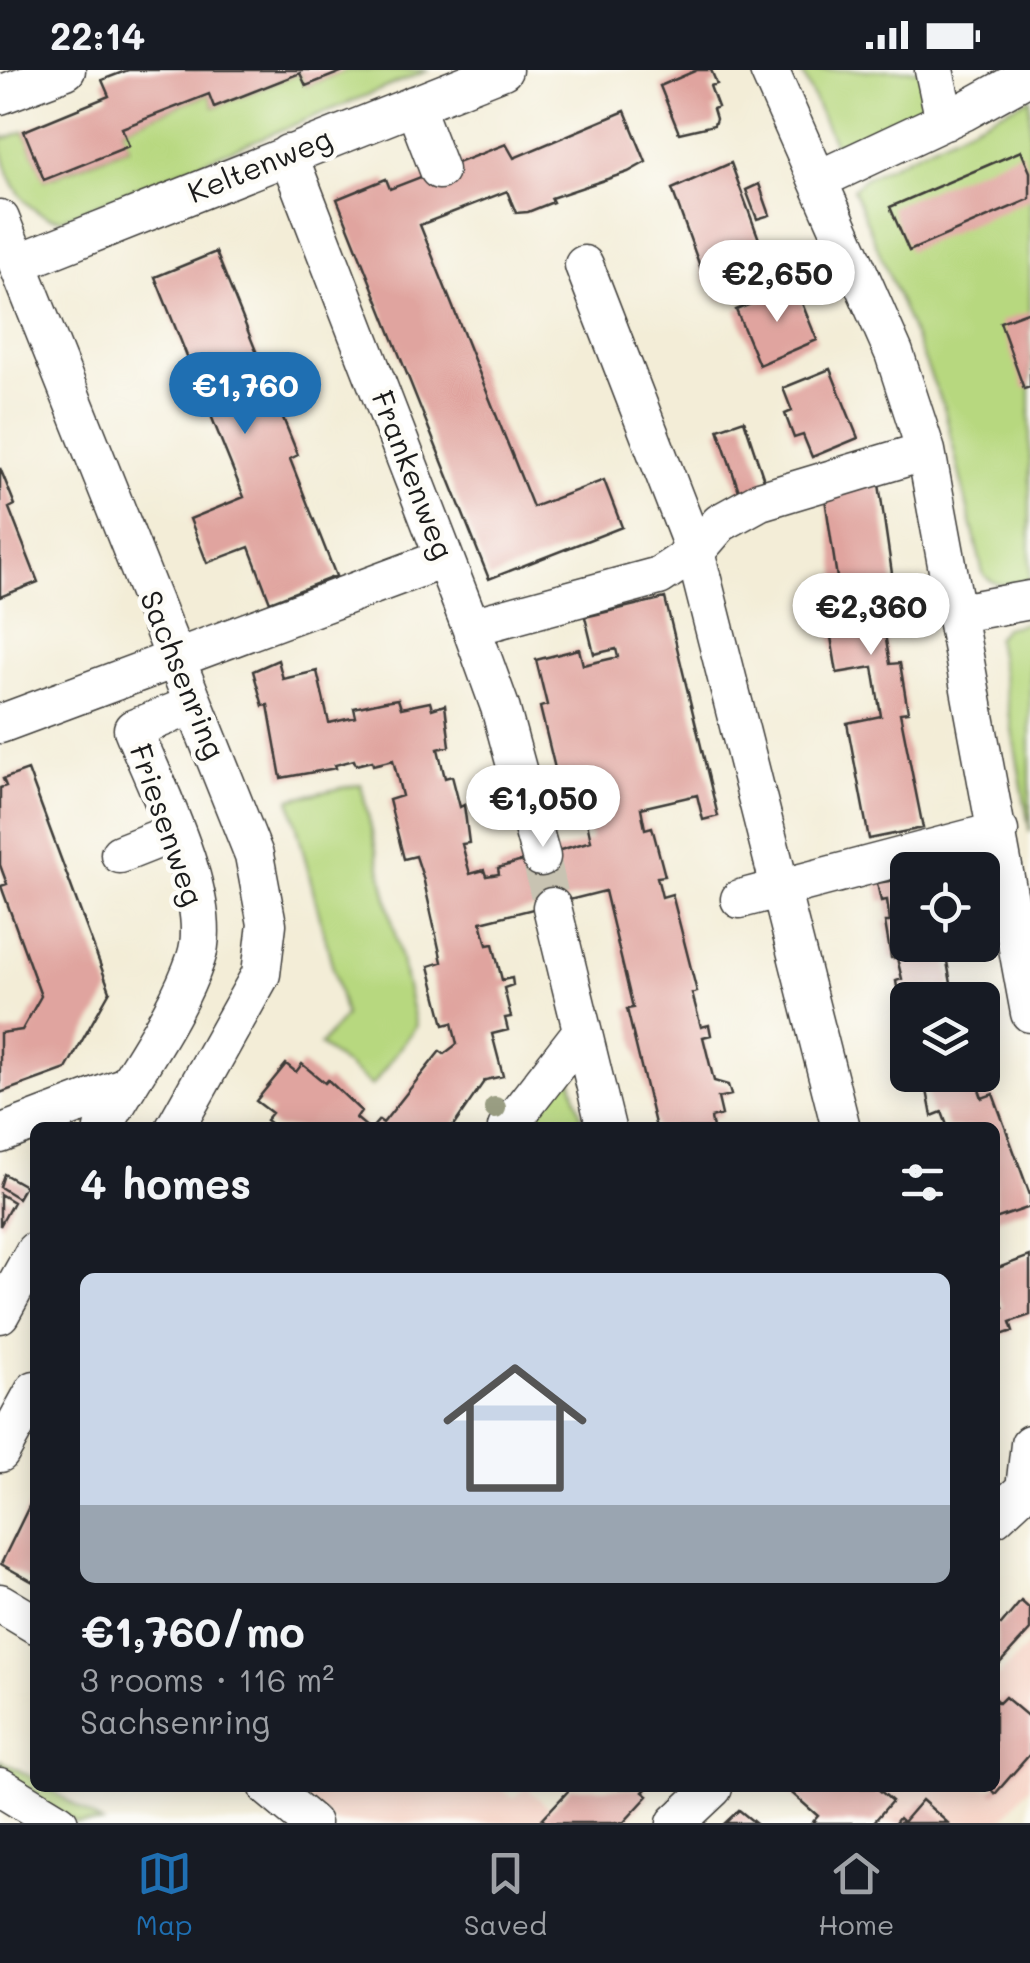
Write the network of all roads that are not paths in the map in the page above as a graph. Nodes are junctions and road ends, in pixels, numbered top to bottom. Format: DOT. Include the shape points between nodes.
graph roads {
  1 [pos="66,70"];
  2 [pos="503,70"];
  3 [pos="770,70"];
  4 [pos="934,70"];
  5 [pos="1030,75"];
  6 [pos="0,95"];
  7 [pos="414,105"];
  8 [pos="945,120"];
  9 [pos="288,154"];
  10 [pos="439,170"];
  11 [pos="818,180"];
  12 [pos="0,219"];
  13 [pos="18,263"];
  14 [pos="584,264"];
  15 [pos="926,451"];
  16 [pos="695,552"];
  17 [pos="443,558"];
  18 [pos="1030,600"];
  19 [pos="959,613"];
  20 [pos="471,628"];
  21 [pos="176,658"];
  22 [pos="193,704"];
  23 [pos="0,724"];
  24 [pos="999,831"];
  25 [pos="173,834"];
  26 [pos="120,854"];
  27 [pos="540,857"];
  28 [pos="782,888"];
  29 [pos="740,899"];
  30 [pos="552,907"];
  31 [pos="1030,1013"];
  32 [pos="580,1034"];
  33 [pos="126,1086"];
  34 [pos="32,1122"];
  35 [pos="106,1122"];
  36 [pos="187,1122"];
  37 [pos="511,1122"];
  38 [pos="604,1122"];
  39 [pos="840,1122"];
  40 [pos="30,1123"];
  41 [pos="0,1134"];
  42 [pos="30,1260"];
  43 [pos="0,1314"];
  44 [pos="30,1399"];
  45 [pos="1030,1444"];
  46 [pos="0,1454"];
  47 [pos="1000,1512"];
  48 [pos="0,1603"];
  49 [pos="30,1621"];
  50 [pos="0,1787"];
  51 [pos="274,1792"];
  52 [pos="709,1792"];
  53 [pos="0,1816"];
  54 [pos="11,1823"];
  55 [pos="58,1823"];
  56 [pos="311,1823"];
  57 [pos="676,1823"];
  1 -- 6 [label="street"];
  2 -- 7 [label="street, Keltenweg"];
  3 -- 11 [label="street"];
  4 -- 8 [label="street"];
  5 -- 8 [label="street"];
  7 -- 9 [label="street, Keltenweg"];
  7 -- 10 [label="street"];
  8 -- 11 [label="street"];
  9 -- 13 [label="street, Keltenweg"];
  9 -- 17 [label="street, Frankenweg"];
  11 -- 15 [label="street" via="894,353"];
  12 -- 13 [label="street, Sachsenring"];
  13 -- 21 [label="street, Sachsenring"];
  14 -- 16 [label="street"];
  15 -- 16 [label="street" via="760,500 720,524"];
  15 -- 19 [label="street"];
  16 -- 20 [label="street" via="659,576"];
  16 -- 28 [label="street"];
  17 -- 20 [label="street, Frankenweg"];
  17 -- 21 [label="street"];
  18 -- 19 [label="street"];
  19 -- 24 [label="street"];
  20 -- 27 [label="street, Frankenweg"];
  21 -- 22 [label="street, Sachsenring"];
  21 -- 23 [label="street"];
  22 -- 25 [label="street, Friesenweg" via="133,729"];
  22 -- 36 [label="street, Sachsenring" via="254,855 266,924 261,974"];
  24 -- 28 [label="street"];
  24 -- 31 [label="street"];
  25 -- 26 [label="street"];
  25 -- 33 [label="street, Friesenweg" via="193,886 198,955"];
  28 -- 29 [label="street"];
  28 -- 39 [label="street"];
  30 -- 32 [label="street"];
  32 -- 37 [label="street"];
  32 -- 38 [label="street"];
  33 -- 34 [label="street"];
  33 -- 35 [label="street, Friesenweg"];
  40 -- 41 [label="street"];
  42 -- 43 [label="street"];
  44 -- 46 [label="street"];
  45 -- 47 [label="street" via="1024,1490"];
  48 -- 49 [label="street"];
  50 -- 55 [label="street"];
  51 -- 56 [label="street"];
  52 -- 57 [label="street"];
  53 -- 54 [label="street"];
}
